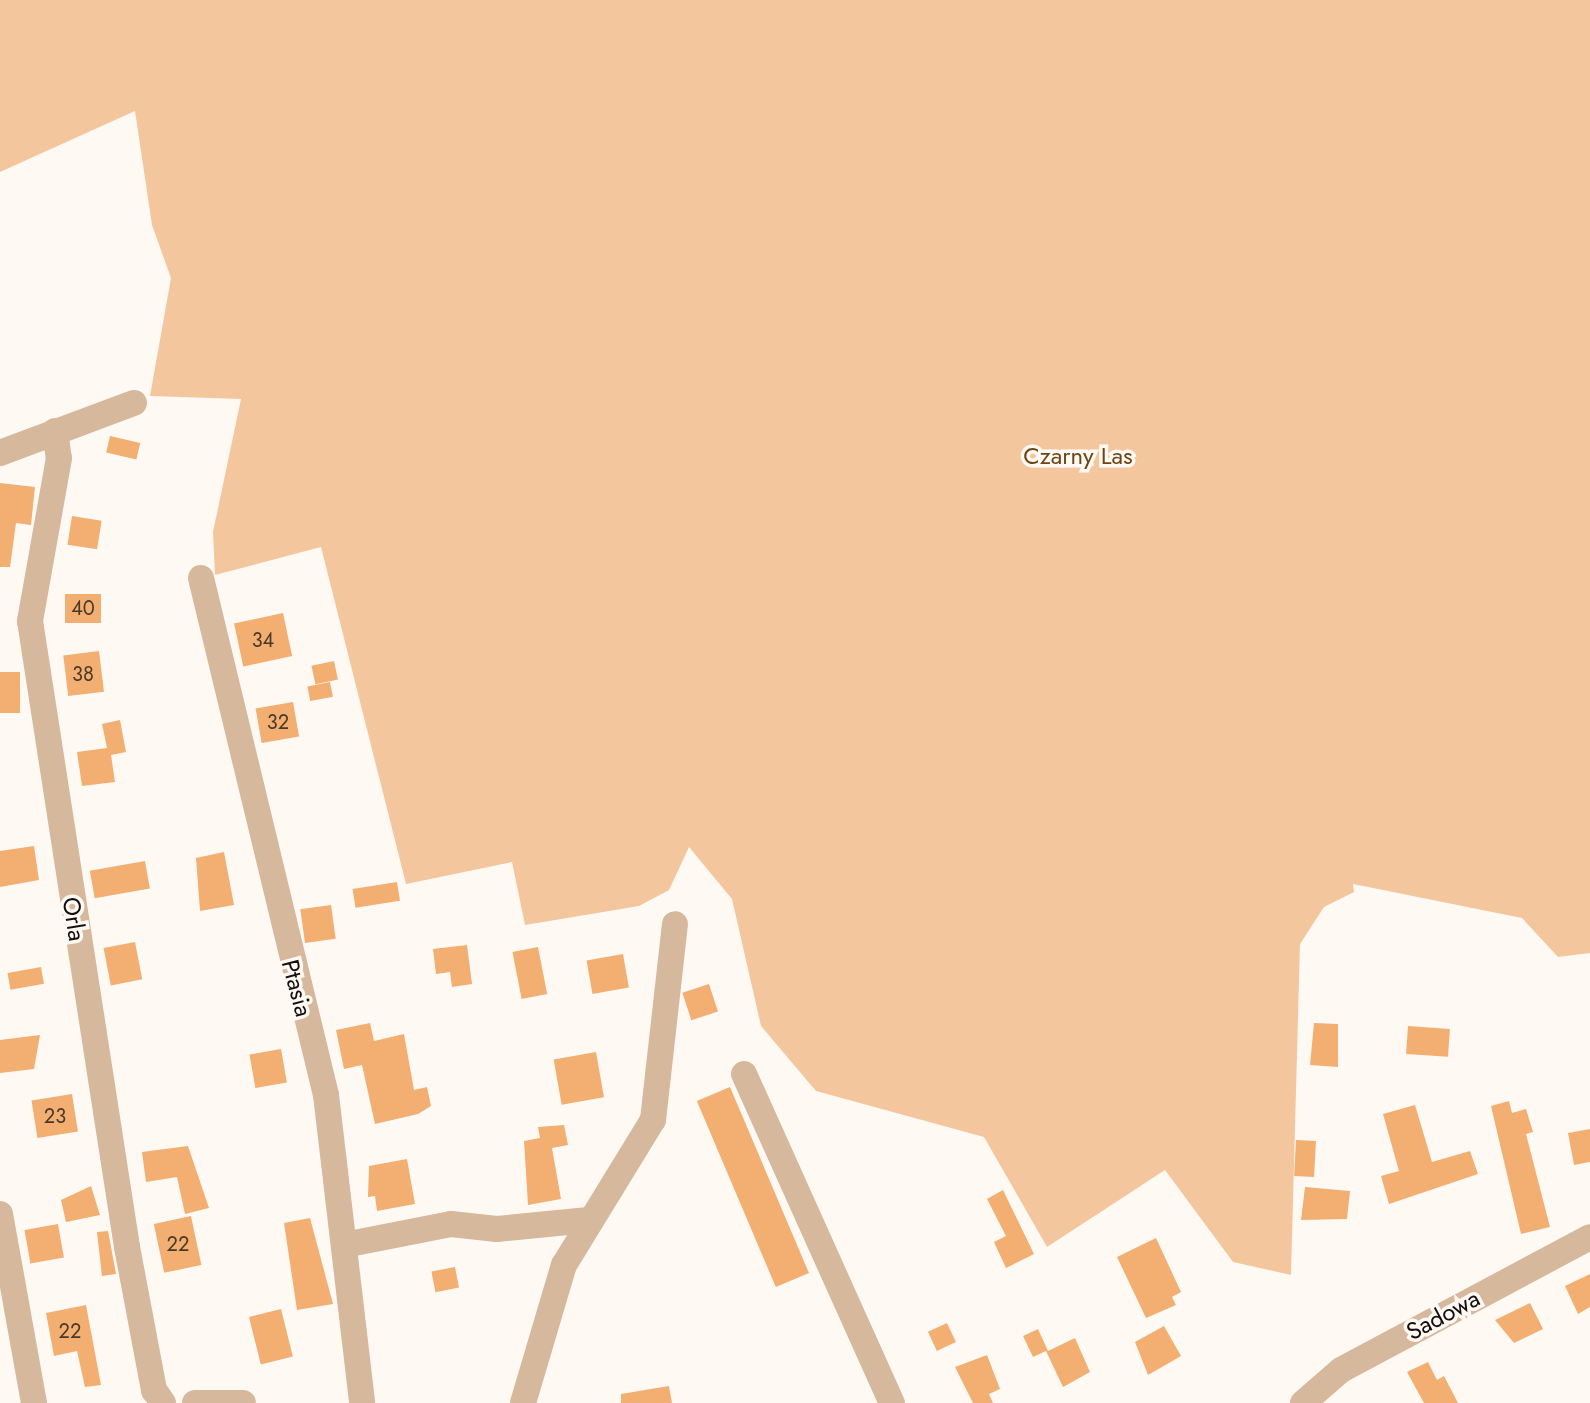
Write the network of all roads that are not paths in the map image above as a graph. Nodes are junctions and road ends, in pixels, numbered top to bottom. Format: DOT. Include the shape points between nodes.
graph roads {
  1 [pos="134,403"];
  2 [pos="55,431"];
  3 [pos="0,453"];
  4 [pos="201,578"];
  5 [pos="675,924"];
  6 [pos="744,1074"];
  7 [pos="0,1214"];
  8 [pos="589,1220"];
  9 [pos="1590,1237"];
  10 [pos="344,1245"];
  11 [pos="34,1403"];
  12 [pos="163,1403"];
  13 [pos="195,1403"];
  14 [pos="243,1403"];
  15 [pos="362,1403"];
  16 [pos="523,1403"];
  17 [pos="892,1403"];
  18 [pos="1303,1403"];
  1 -- 2 [label="street"];
  2 -- 3 [label="street"];
  2 -- 12 [label="street, Orla" via="59,458 30,621 127,1247 154,1390"];
  4 -- 10 [label="street, Ptasia" via="326,1095"];
  5 -- 8 [label="street" via="653,1120"];
  6 -- 17 [label="street"];
  7 -- 11 [label="street"];
  8 -- 10 [label="street" via="497,1229 451,1224"];
  8 -- 16 [label="street" via="556,1283"];
  9 -- 18 [label="street, Sadowa" via="1341,1370"];
  10 -- 15 [label="street, Ptasia"];
  13 -- 14 [label="street"];
}
